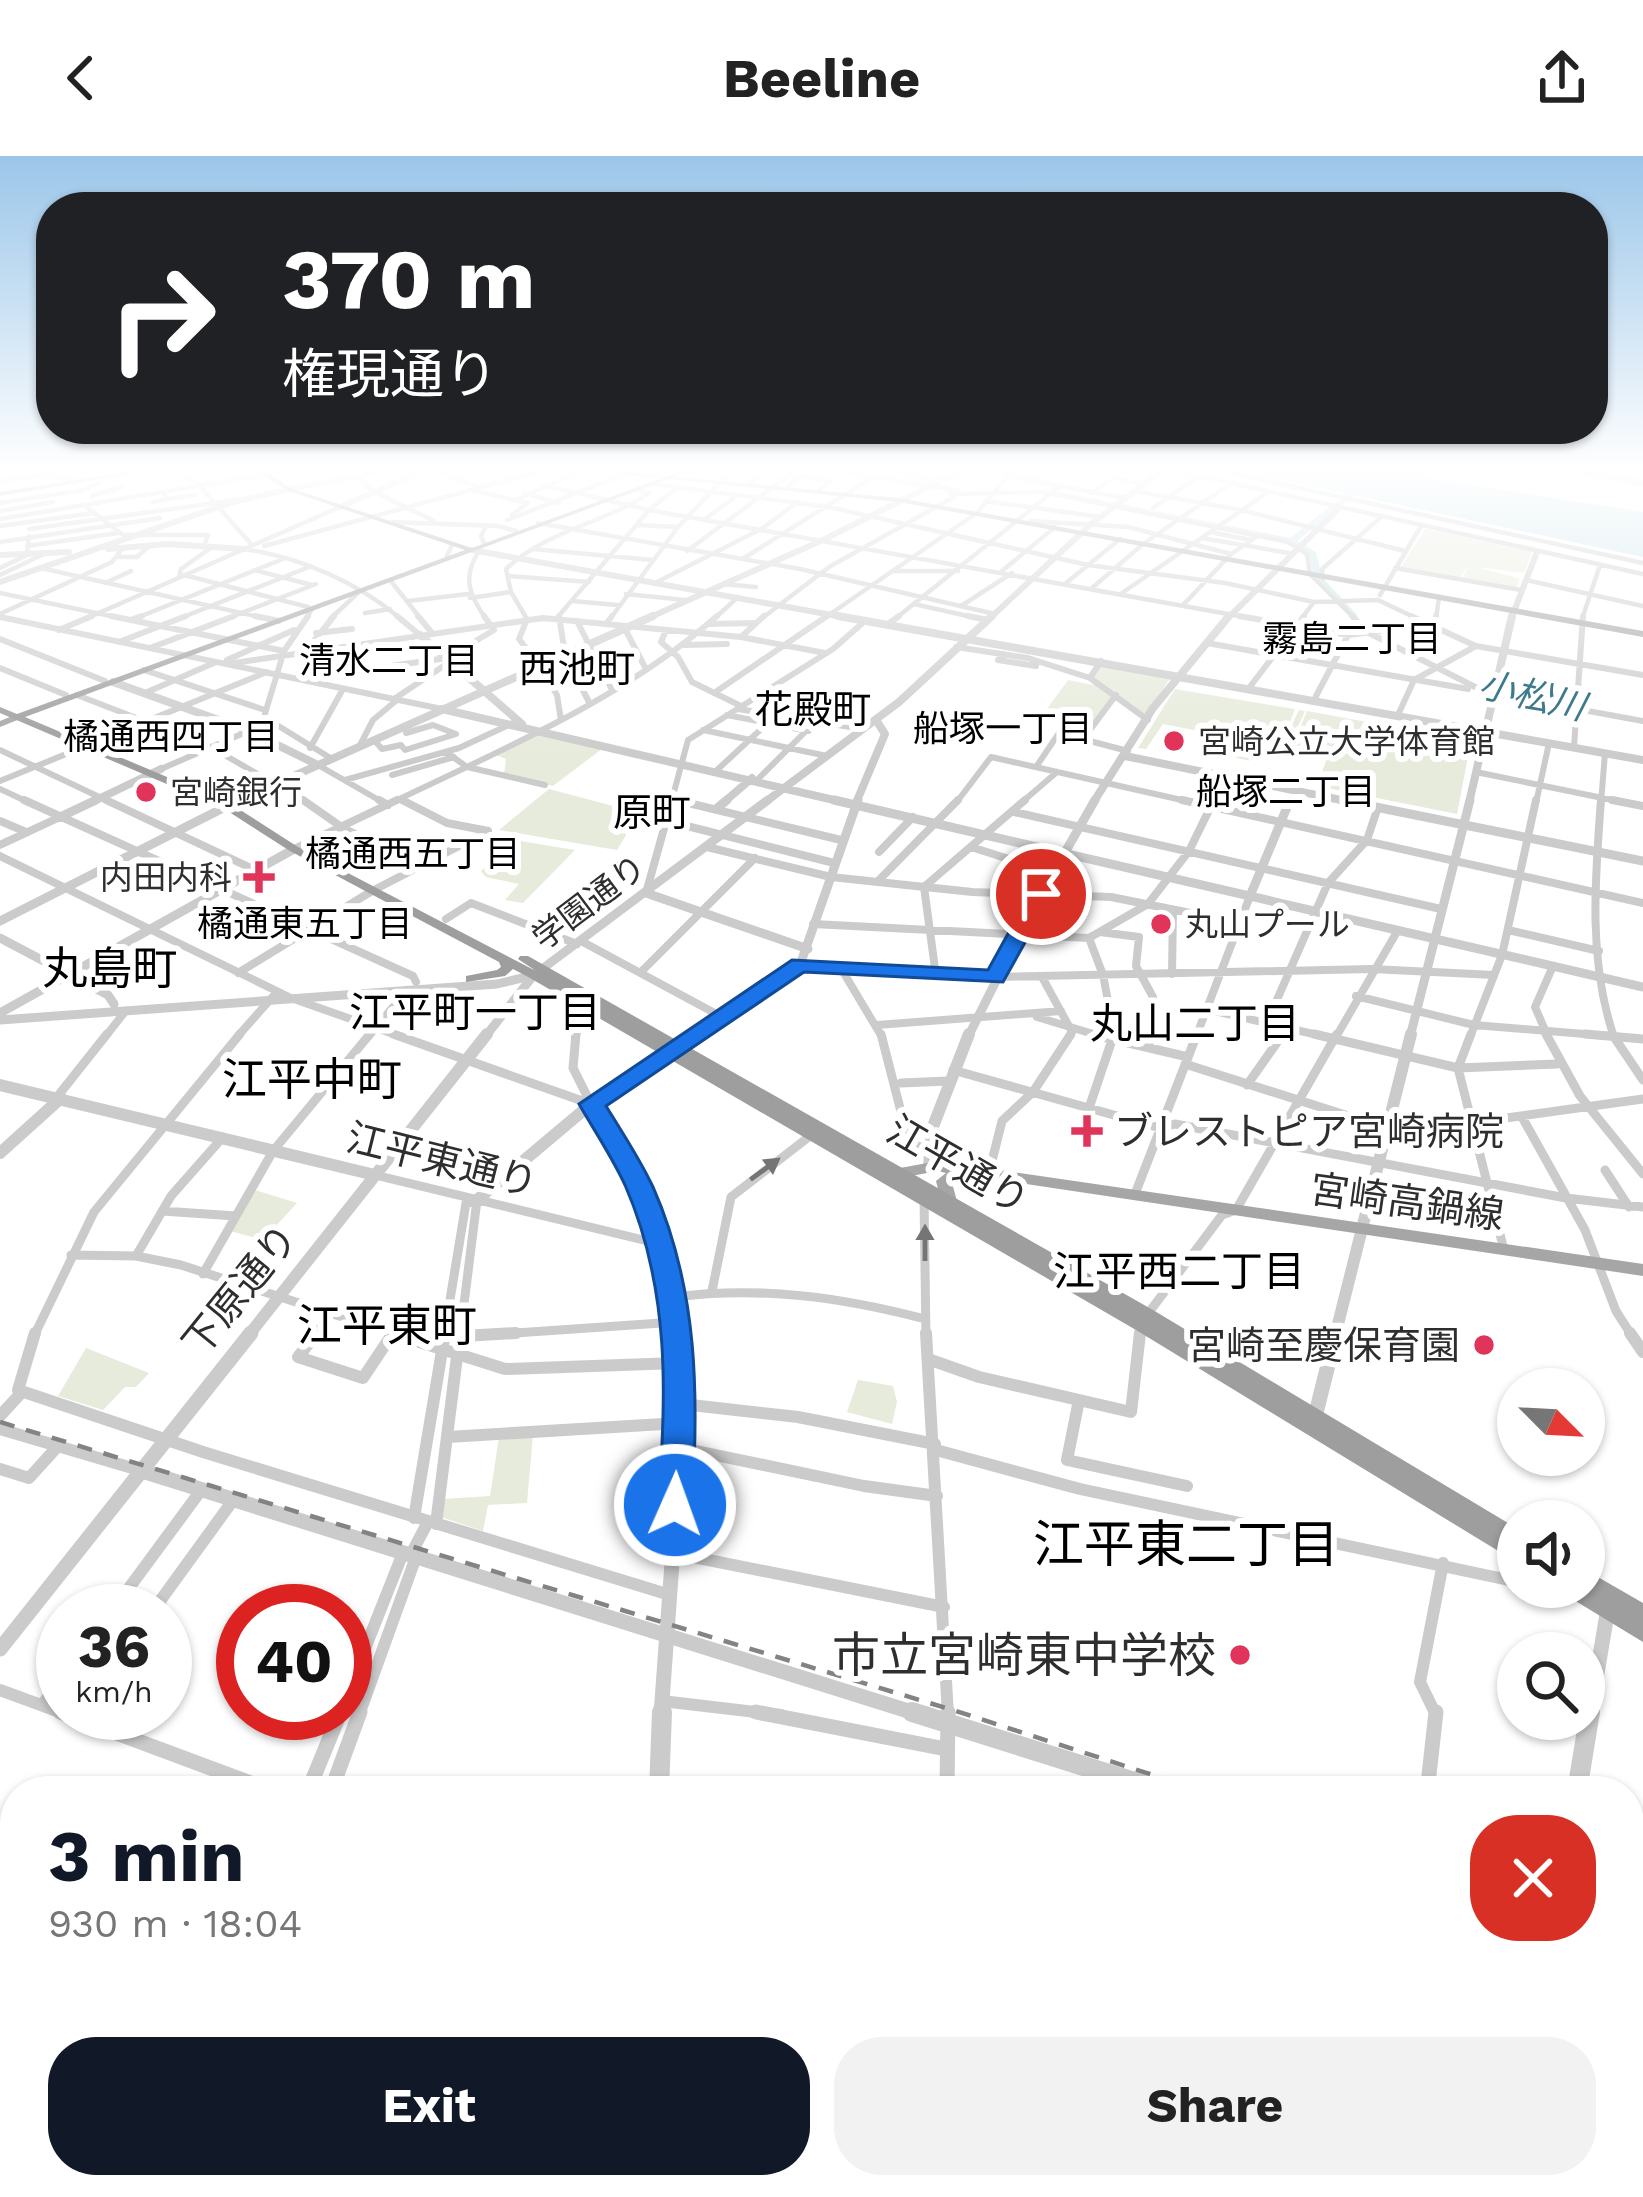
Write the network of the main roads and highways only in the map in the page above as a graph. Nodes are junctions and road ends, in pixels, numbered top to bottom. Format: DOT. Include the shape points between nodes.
graph roads {
  1 [pos="418,567"];
  2 [pos="424,567"];
  3 [pos="1274,567"];
  4 [pos="363,589"];
  5 [pos="1643,634"];
  6 [pos="181,655"];
  7 [pos="109,682"];
  8 [pos="9,714"];
  9 [pos="377,888"];
  10 [pos="505,960"];
  11 [pos="539,972"];
  12 [pos="470,979"];
  13 [pos="672,1051"];
  14 [pos="965,1170"];
  15 [pos="913,1181"];
  16 [pos="950,1201"];
  17 [pos="1643,1270"];
  18 [pos="1144,1320"];
  19 [pos="1313,1423"];
  20 [pos="1497,1527"];
  21 [pos="1497,1541"];
  22 [pos="1605,1598"];
  23 [pos="1605,1601"];
  24 [pos="1611,1603"];
  25 [pos="1643,1614"];
  26 [pos="1643,1631"];
  1 -- 4 [label="highway"];
  2 -- 4 [label="highway"];
  3 -- 5 [label="main road"];
  4 -- 6 [label="highway"];
  6 -- 7 [label="highway"];
  6 -- 7 [label="highway"];
  7 -- 8 [label="highway"];
  8 -- 9 [label="highway" via="232,803"];
  9 -- 10 [label="highway"];
  9 -- 11 [label="highway"];
  10 -- 11 [label="highway"];
  10 -- 12 [label="highway" via="501,974"];
  11 -- 13 [label="highway, 江平通り"];
  11 -- 13 [label="highway, 江平通り" via="586,1007"];
  13 -- 15 [label="highway, 江平通り"];
  13 -- 15 [label="highway, 江平通り" via="810,1136"];
  14 -- 15 [label="main road, 宮崎高鍋線" via="947,1167"];
  14 -- 16 [label="main road" via="944,1181"];
  14 -- 17 [label="main road, 宮崎高鍋線"];
  15 -- 16 [label="highway, 江平通り"];
  15 -- 18 [label="highway, 江平通り"];
  16 -- 18 [label="highway, 江平通り"];
  18 -- 19 [label="highway, 江平通り"];
  19 -- 20 [label="highway, 江平通り"];
  19 -- 21 [label="highway, 江平通り"];
  22 -- 24 [label="highway"];
  23 -- 24 [label="highway"];
  24 -- 25 [label="highway"];
  24 -- 26 [label="highway"];
}
